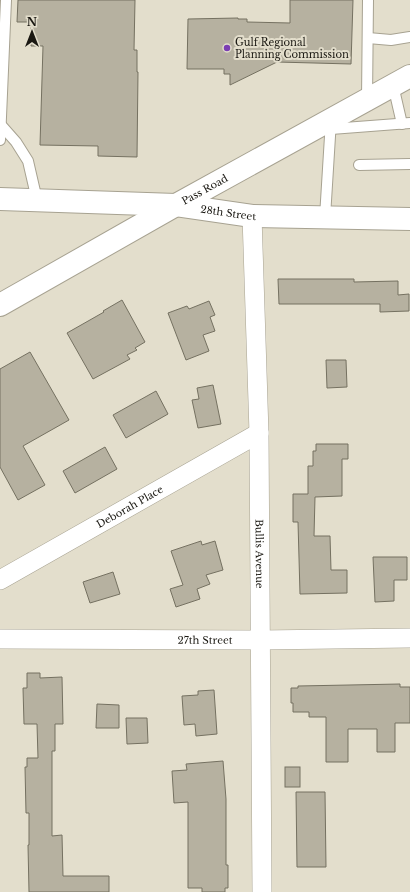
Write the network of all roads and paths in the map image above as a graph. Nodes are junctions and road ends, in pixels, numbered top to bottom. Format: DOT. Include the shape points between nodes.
graph roads {
  1 [pos="6,0"];
  2 [pos="368,0"];
  3 [pos="410,37"];
  4 [pos="368,38"];
  5 [pos="401,80"];
  6 [pos="367,100"];
  7 [pos="406,124"];
  8 [pos="1,125"];
  9 [pos="331,125"];
  10 [pos="0,140"];
  11 [pos="410,164"];
  12 [pos="359,165"];
  13 [pos="0,199"];
  14 [pos="37,200"];
  15 [pos="176,205"];
  16 [pos="252,216"];
  17 [pos="325,217"];
  18 [pos="410,219"];
  19 [pos="0,305"];
  20 [pos="259,433"];
  21 [pos="0,580"];
  22 [pos="410,638"];
  23 [pos="0,639"];
  24 [pos="261,640"];
  25 [pos="262,892"];
  1 -- 8 [label="lane"];
  2 -- 4 [label="lane"];
  3 -- 4 [label="lane" via="391,40"];
  4 -- 6 [label="lane"];
  5 -- 6 [label="main road, Pass Road"];
  5 -- 7 [label="lane"];
  6 -- 9 [label="main road, Pass Road"];
  7 -- 9 [label="lane"];
  8 -- 10 [label="lane"];
  8 -- 14 [label="lane" via="28,161"];
  9 -- 15 [label="main road, Pass Road"];
  9 -- 17 [label="lane"];
  11 -- 12 [label="lane"];
  13 -- 14 [label="main road, 28th Street"];
  14 -- 15 [label="main road, 28th Street"];
  15 -- 16 [label="main road, 28th Street"];
  15 -- 19 [label="main road, Pass Road"];
  16 -- 17 [label="main road, 28th Street"];
  16 -- 20 [label="street, Bullis Avenue"];
  17 -- 18 [label="main road, 28th Street"];
  20 -- 21 [label="street, Deborah Place"];
  20 -- 24 [label="street, Bullis Avenue"];
  22 -- 24 [label="street, 27th Street"];
  23 -- 24 [label="street, 27th Street"];
  24 -- 25 [label="street, Bullis Avenue"];
}
